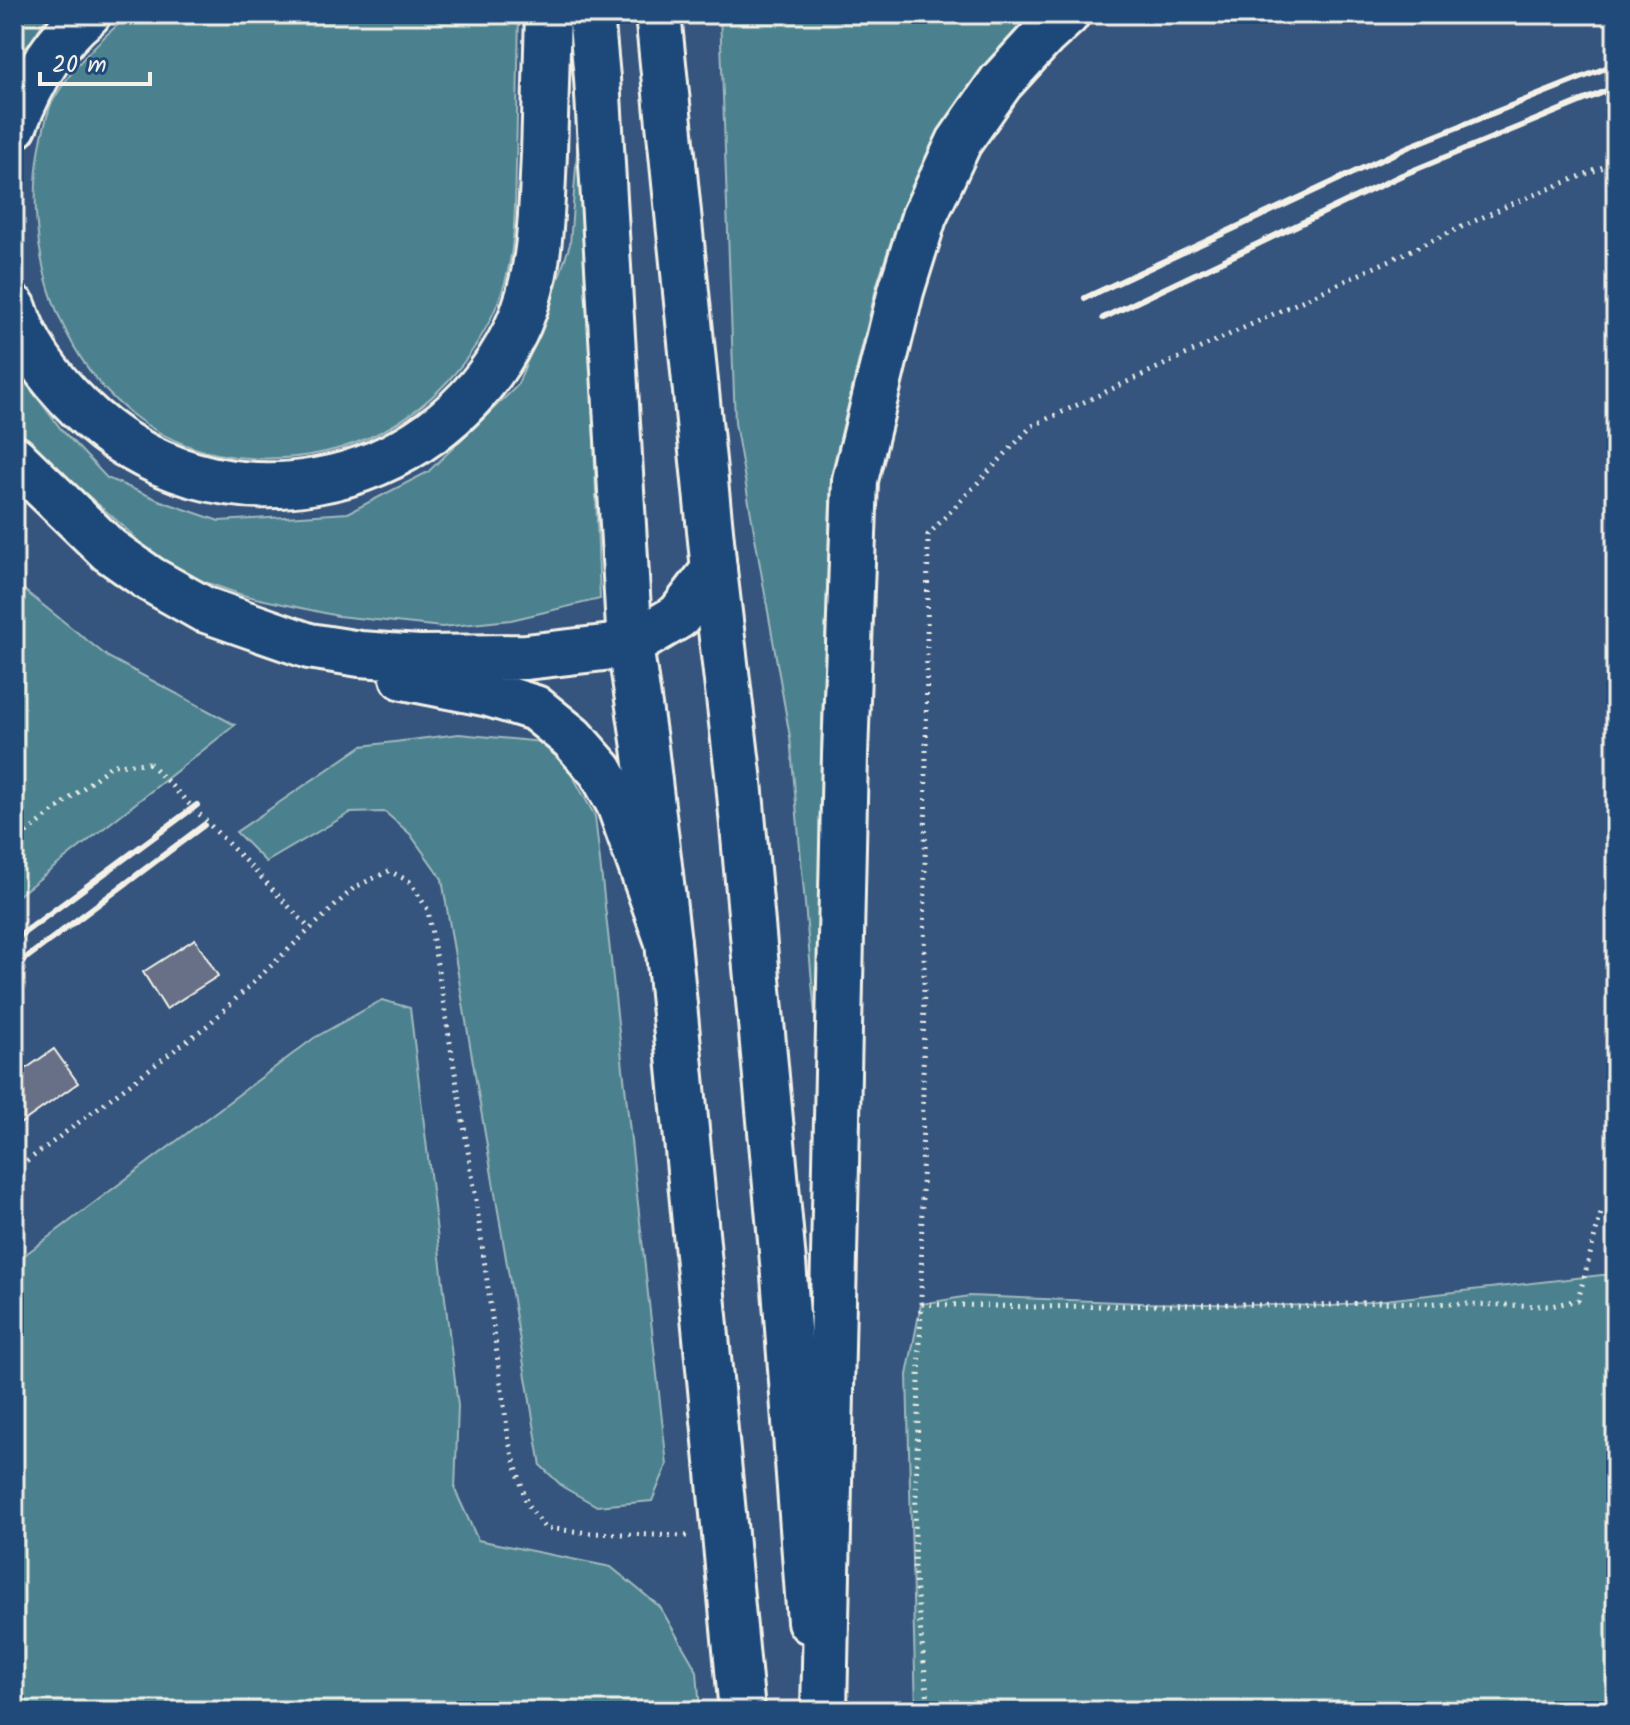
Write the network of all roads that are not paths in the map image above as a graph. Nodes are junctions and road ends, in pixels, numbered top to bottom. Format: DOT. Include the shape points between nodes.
graph roads {
  1 [pos="88,14"];
  2 [pos="548,14"];
  3 [pos="591,14"];
  4 [pos="658,14"];
  5 [pos="1067,14"];
  6 [pos="14,126"];
  7 [pos="14,308"];
  8 [pos="14,458"];
  9 [pos="714,570"];
  10 [pos="283,637"];
  11 [pos="630,645"];
  12 [pos="668,942"];
  13 [pos="742,1711"];
  14 [pos="816,1711"];
  15 [pos="824,1711"];
  1 -- 6 [label="main road" via="49,57"];
  2 -- 7 [label="main road" via="542,208 529,297 489,375 456,412 413,445 329,480 227,484 183,473 144,457 99,428 37,357"];
  3 -- 11 [label="main road"];
  4 -- 9 [label="main road"];
  5 -- 15 [label="main road" via="1001,82 959,142 924,217 855,480"];
  8 -- 10 [label="main road" via="109,550 150,579 203,609"];
  9 -- 11 [label="main road" via="679,616"];
  9 -- 14 [label="main road" via="783,1262"];
  10 -- 11 [label="main road" via="322,648 419,658 526,657"];
  10 -- 12 [label="main road" via="368,671 535,708 601,771 619,804"];
  11 -- 12 [label="main road"];
  12 -- 13 [label="main road"];
}
